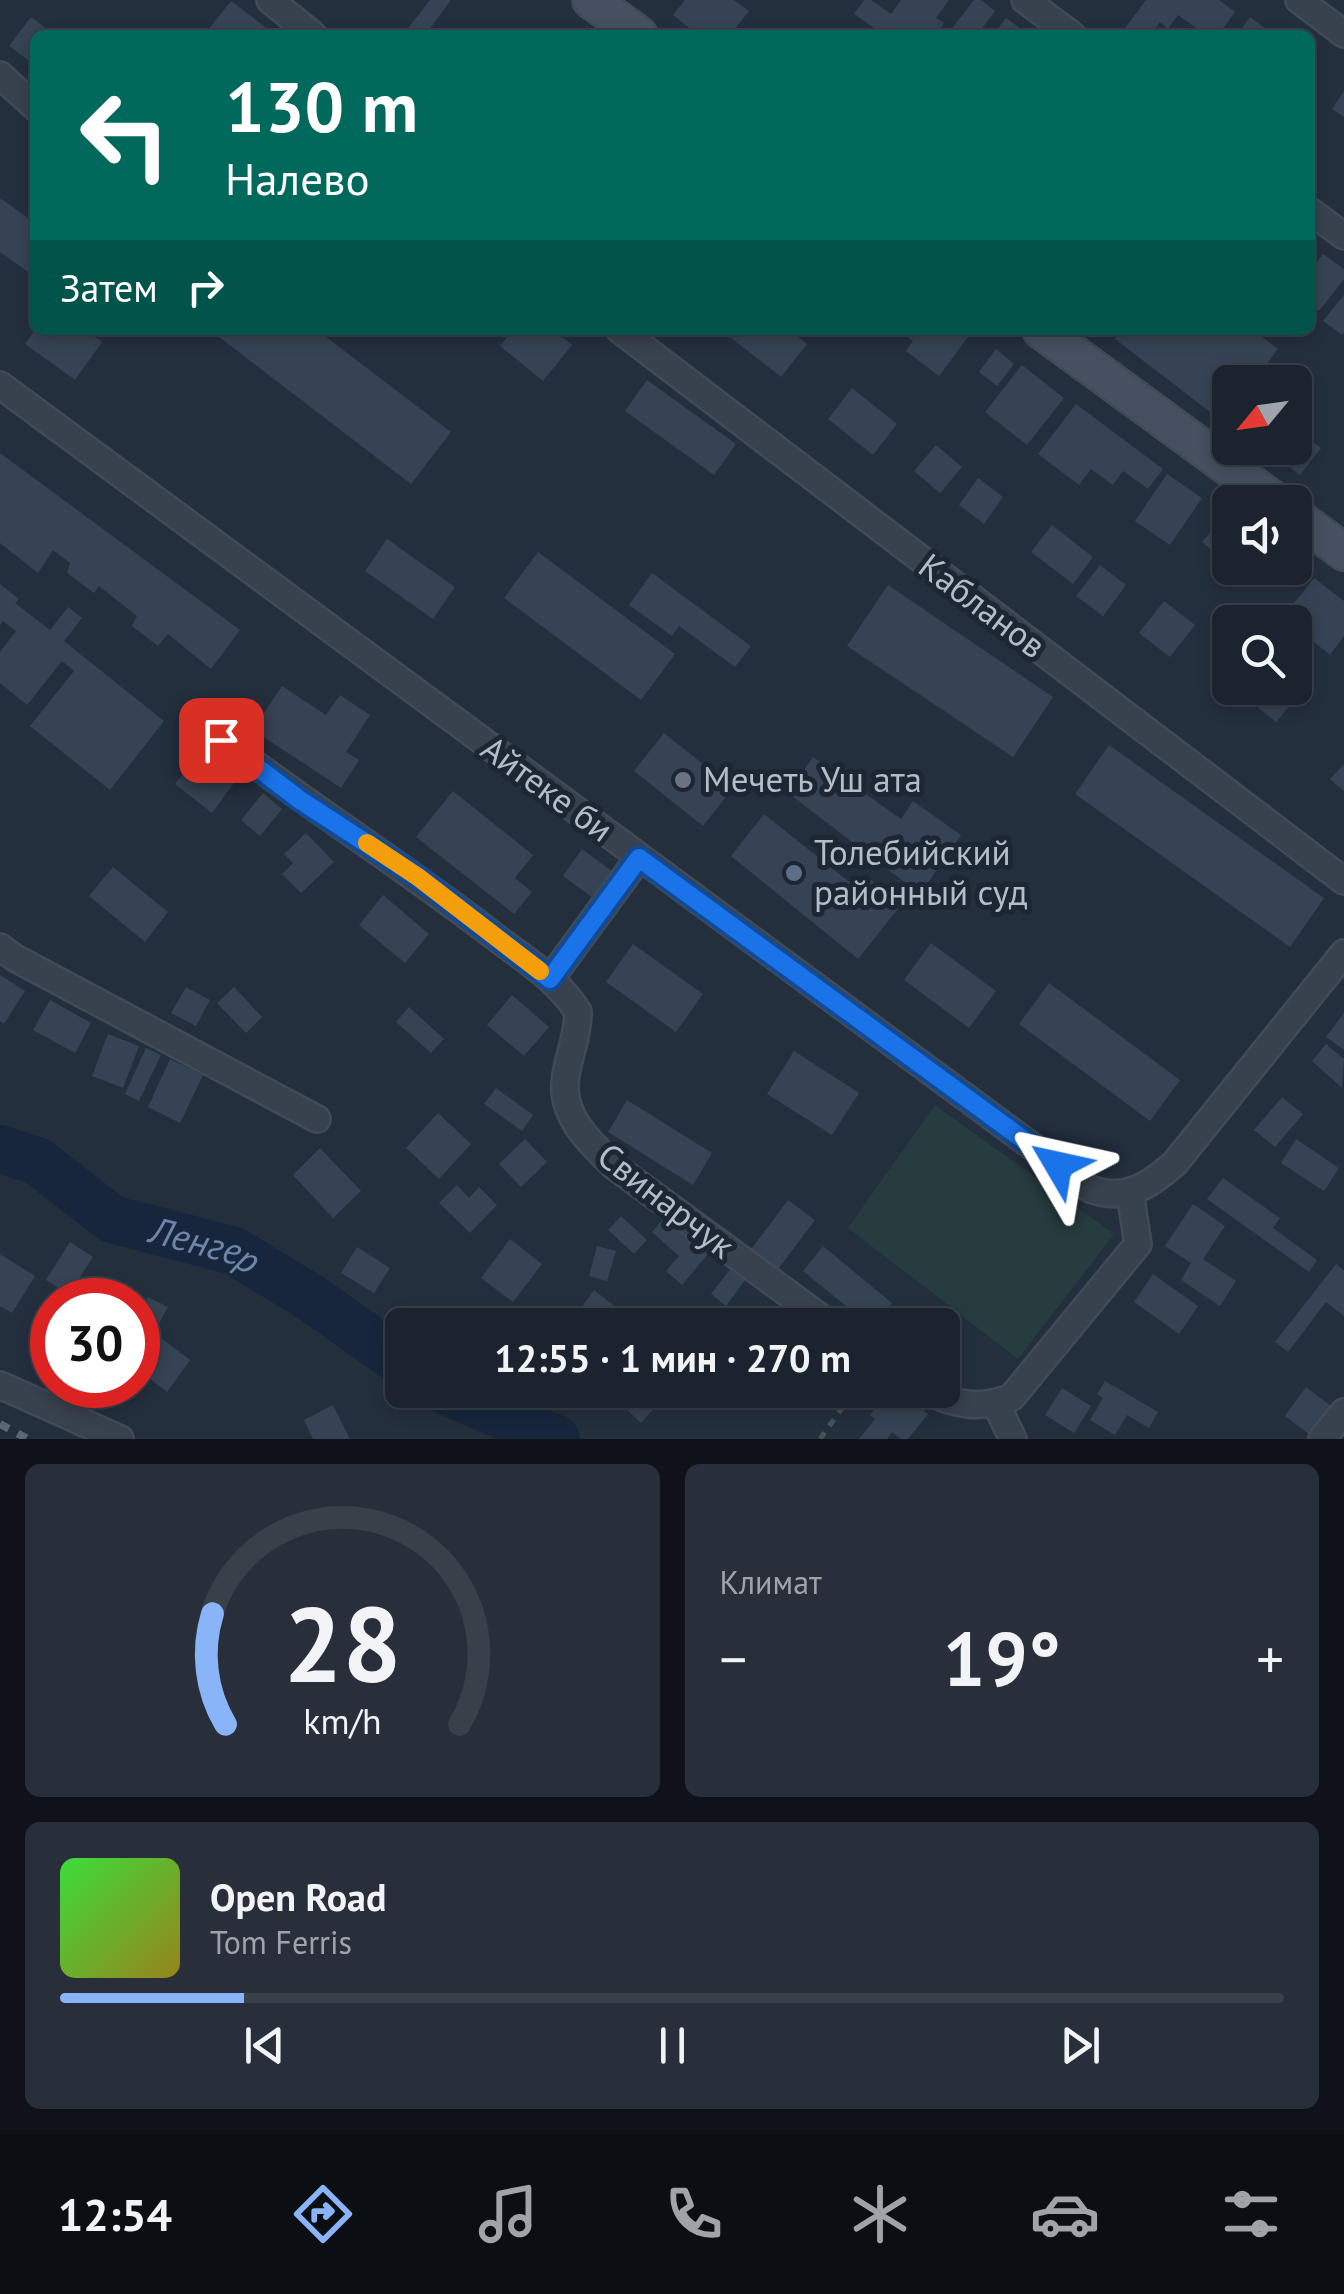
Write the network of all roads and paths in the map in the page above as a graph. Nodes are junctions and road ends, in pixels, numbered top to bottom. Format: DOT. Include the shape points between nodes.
graph roads {
  1 [pos="270,0"];
  2 [pos="591,0"];
  3 [pos="1025,0"];
  4 [pos="1299,0"];
  5 [pos="308,30"];
  6 [pos="632,30"];
  7 [pos="1065,30"];
  8 [pos="1344,34"];
  9 [pos="0,75"];
  10 [pos="30,102"];
  11 [pos="1315,215"];
  12 [pos="1344,236"];
  13 [pos="627,335"];
  14 [pos="1048,335"];
  15 [pos="0,385"];
  16 [pos="1253,485"];
  17 [pos="1312,528"];
  18 [pos="1344,552"];
  19 [pos="221,740"];
  20 [pos="639,858"];
  21 [pos="1344,881"];
  22 [pos="0,947"];
  23 [pos="1344,954"];
  24 [pos="550,979"];
  25 [pos="317,1119"];
  26 [pos="1130,1193"];
  27 [pos="808,1308"];
  28 [pos="0,1386"];
  29 [pos="960,1403"];
  30 [pos="996,1404"];
  31 [pos="842,1408"];
  32 [pos="1344,1412"];
  33 [pos="120,1439"];
  34 [pos="820,1439"];
  35 [pos="1013,1439"];
  36 [pos="1322,1439"];
  1 -- 5 [label="street"];
  2 -- 6 [label="main road"];
  3 -- 7 [label="street"];
  4 -- 8 [label="street"];
  9 -- 10 [label="street"];
  11 -- 12 [label="street"];
  13 -- 21 [label="street, Кабланов"];
  14 -- 16 [label="main road"];
  15 -- 20 [label="street, Айтеке би"];
  17 -- 18 [label="main road"];
  19 -- 24 [label="street, Свинарчук"];
  20 -- 24 [label="street"];
  20 -- 26 [label="street, Айтеке би" via="1090,1189"];
  22 -- 25 [label="street"];
  23 -- 26 [label="street" via="1175,1162"];
  24 -- 27 [label="street, Свинарчук" via="578,1012 565,1085 570,1112 586,1139"];
  26 -- 30 [label="street" via="1138,1244 1012,1397"];
  28 -- 33 [label="street"];
  29 -- 30 [label="street"];
  30 -- 35 [label="street"];
  31 -- 34 [label="path"];
  32 -- 36 [label="street"];
}
